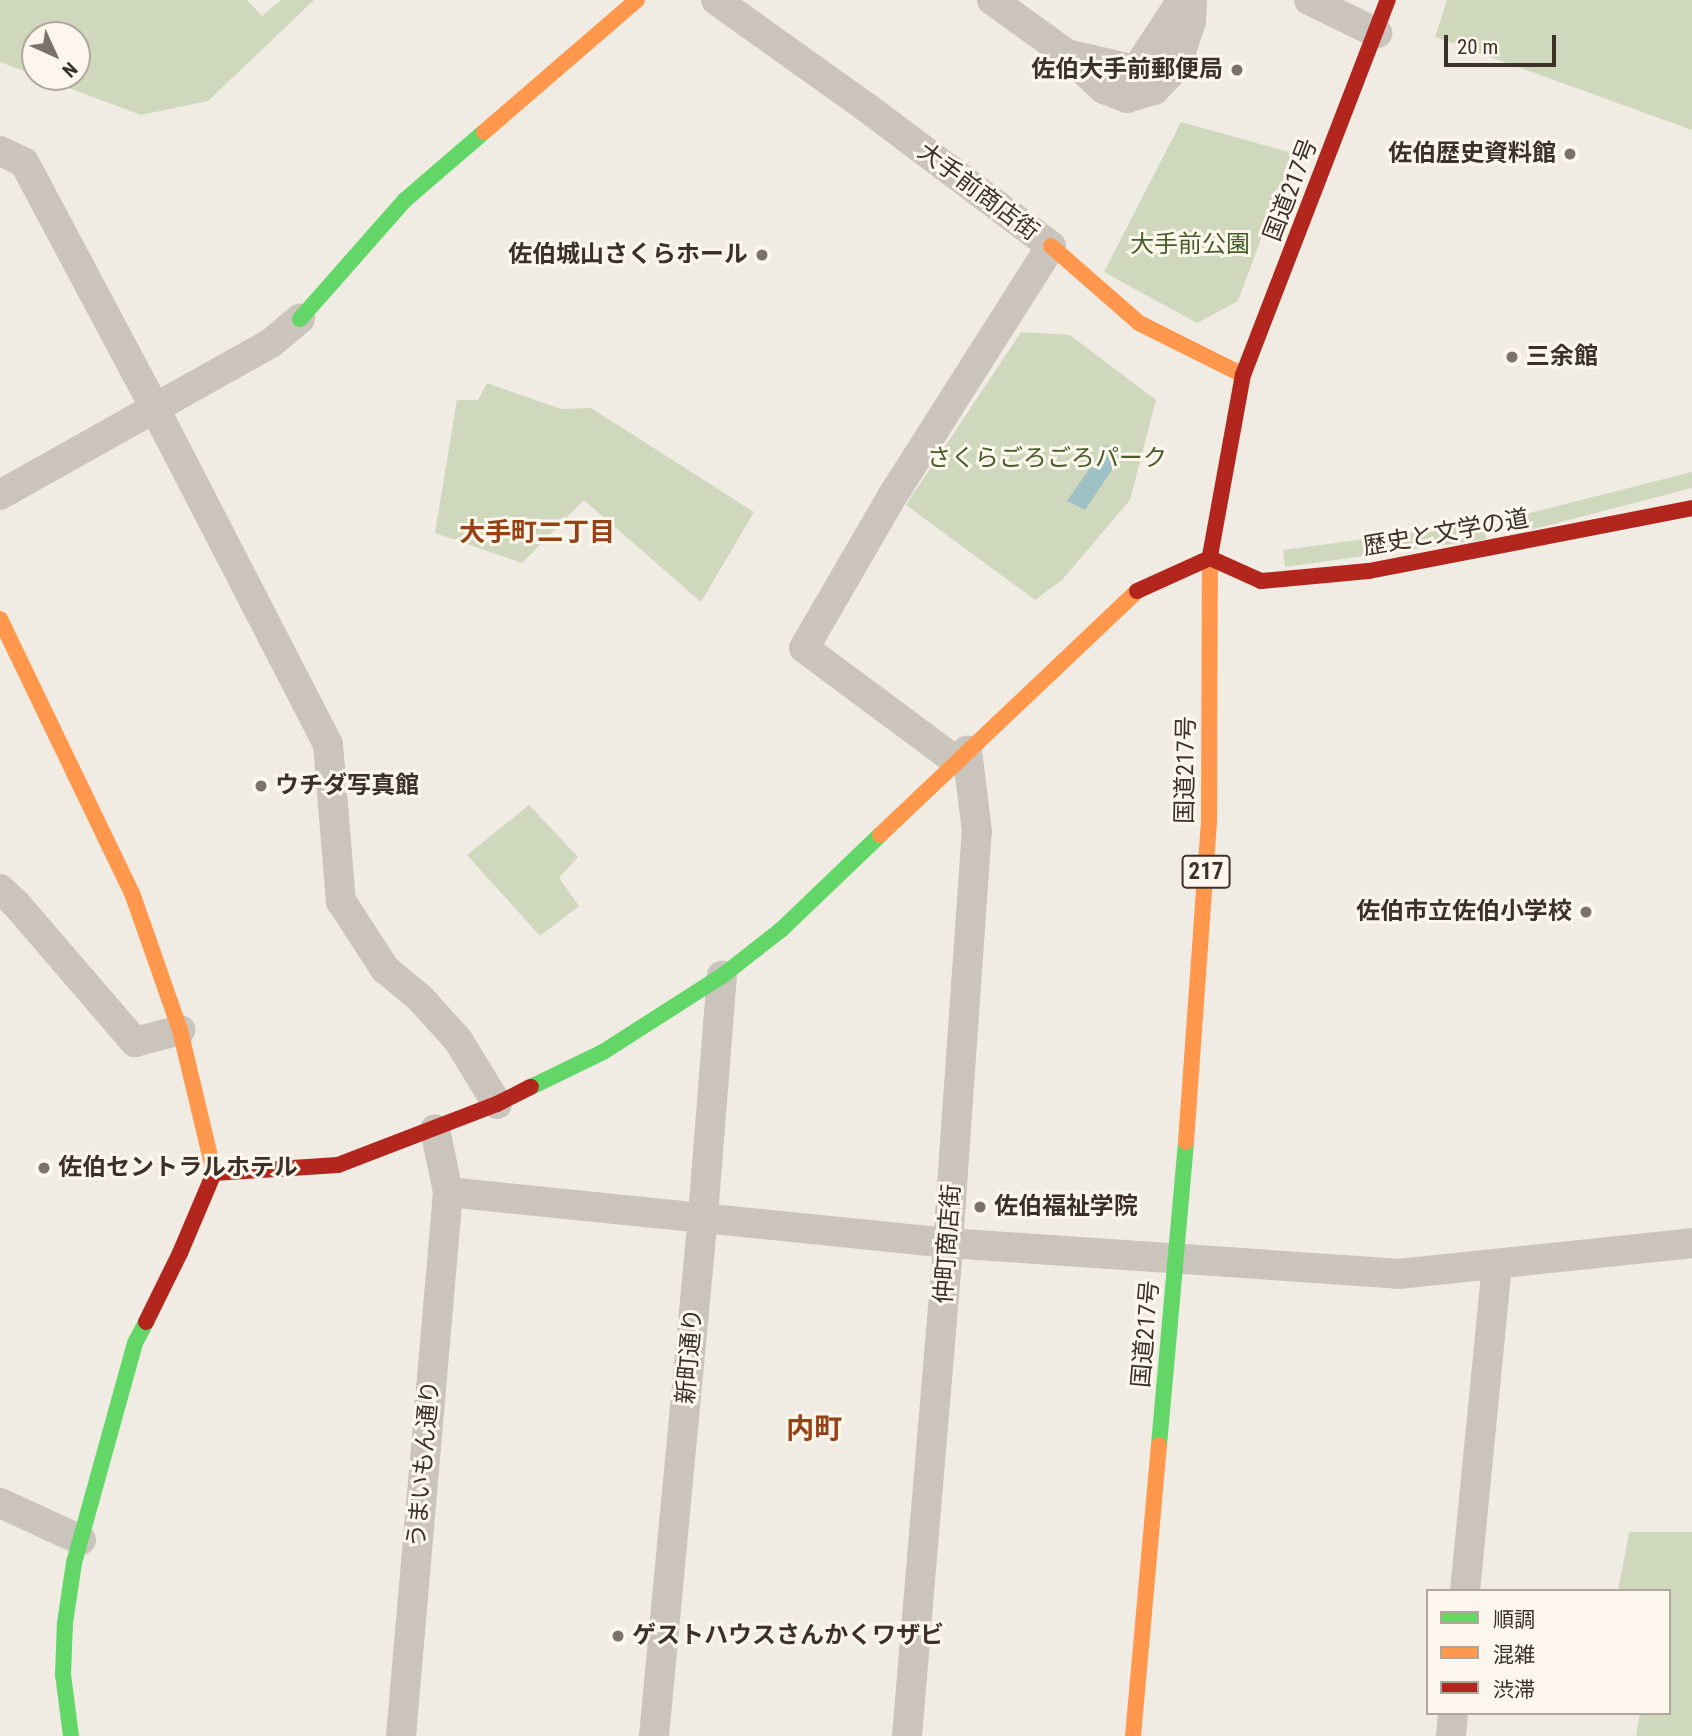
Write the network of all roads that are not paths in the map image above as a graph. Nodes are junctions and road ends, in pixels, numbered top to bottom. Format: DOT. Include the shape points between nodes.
graph roads {
  1 [pos="637,0"];
  2 [pos="716,0"];
  3 [pos="992,0"];
  4 [pos="1182,0"];
  5 [pos="1192,0"];
  6 [pos="1309,0"];
  7 [pos="1388,0"];
  8 [pos="1377,33"];
  9 [pos="1067,54"];
  10 [pos="0,151"];
  11 [pos="1051,246"];
  12 [pos="300,319"];
  13 [pos="1243,375"];
  14 [pos="154,407"];
  15 [pos="0,495"];
  16 [pos="1692,508"];
  17 [pos="1210,558"];
  18 [pos="0,619"];
  19 [pos="962,756"];
  20 [pos="0,889"];
  21 [pos="722,976"];
  22 [pos="180,1030"];
  23 [pos="497,1104"];
  24 [pos="435,1129"];
  25 [pos="214,1173"];
  26 [pos="448,1192"];
  27 [pos="703,1216"];
  28 [pos="948,1242"];
  29 [pos="1692,1243"];
  30 [pos="1176,1258"];
  31 [pos="1497,1266"];
  32 [pos="0,1503"];
  33 [pos="81,1540"];
  34 [pos="1465,1589"];
  35 [pos="1453,1715"];
  36 [pos="71,1736"];
  37 [pos="401,1736"];
  38 [pos="654,1736"];
  39 [pos="907,1736"];
  40 [pos="1133,1736"];
  41 [pos="1451,1736"];
  1 -- 12 [label="main road" via="405,200"];
  2 -- 11 [label="street, 大手前商店街"];
  3 -- 9 [label="street"];
  4 -- 9 [label="street" via="1136,70"];
  5 -- 9 [label="street" via="1191,21 1176,67 1154,90 1126,98 1104,89"];
  6 -- 8 [label="street"];
  7 -- 8 [label="main road, 国道217号 / 217"];
  8 -- 13 [label="main road, 国道217号 / 217"];
  10 -- 14 [label="street" via="24,162"];
  11 -- 13 [label="main road, 大手前商店街" via="1139,323"];
  11 -- 19 [label="street" via="894,493 804,648"];
  12 -- 14 [label="street" via="271,343"];
  13 -- 17 [label="main road, 国道217号 / 217"];
  14 -- 15 [label="street"];
  14 -- 23 [label="street" via="328,744 341,901 385,969 458,1040"];
  16 -- 17 [label="main road, 歴史と文学の道" via="1369,571 1262,581"];
  17 -- 19 [label="main road" via="1132,593"];
  17 -- 30 [label="main road, 国道217号 / 217" via="1209,821"];
  18 -- 22 [label="main road" via="132,893"];
  19 -- 21 [label="main road" via="782,929"];
  19 -- 28 [label="street, 仲町商店街" via="977,832"];
  20 -- 22 [label="street" via="135,1042"];
  21 -- 23 [label="main road" via="603,1052"];
  21 -- 27 [label="street, 新町通り"];
  22 -- 25 [label="main road"];
  23 -- 24 [label="main road"];
  24 -- 25 [label="main road" via="338,1165"];
  24 -- 26 [label="street, うまいもん通り"];
  25 -- 33 [label="main road" via="135,1343"];
  26 -- 27 [label="street"];
  26 -- 37 [label="street, うまいもん通り"];
  27 -- 28 [label="street"];
  27 -- 38 [label="street, 新町通り"];
  28 -- 30 [label="street"];
  28 -- 39 [label="street, 仲町商店街"];
  29 -- 31 [label="street"];
  30 -- 31 [label="street" via="1398,1275"];
  30 -- 40 [label="main road, 国道217号 / 217"];
  31 -- 34 [label="street"];
  32 -- 33 [label="street"];
  33 -- 36 [label="main road" via="65,1623 63,1674"];
  35 -- 41 [label="street"];
}
